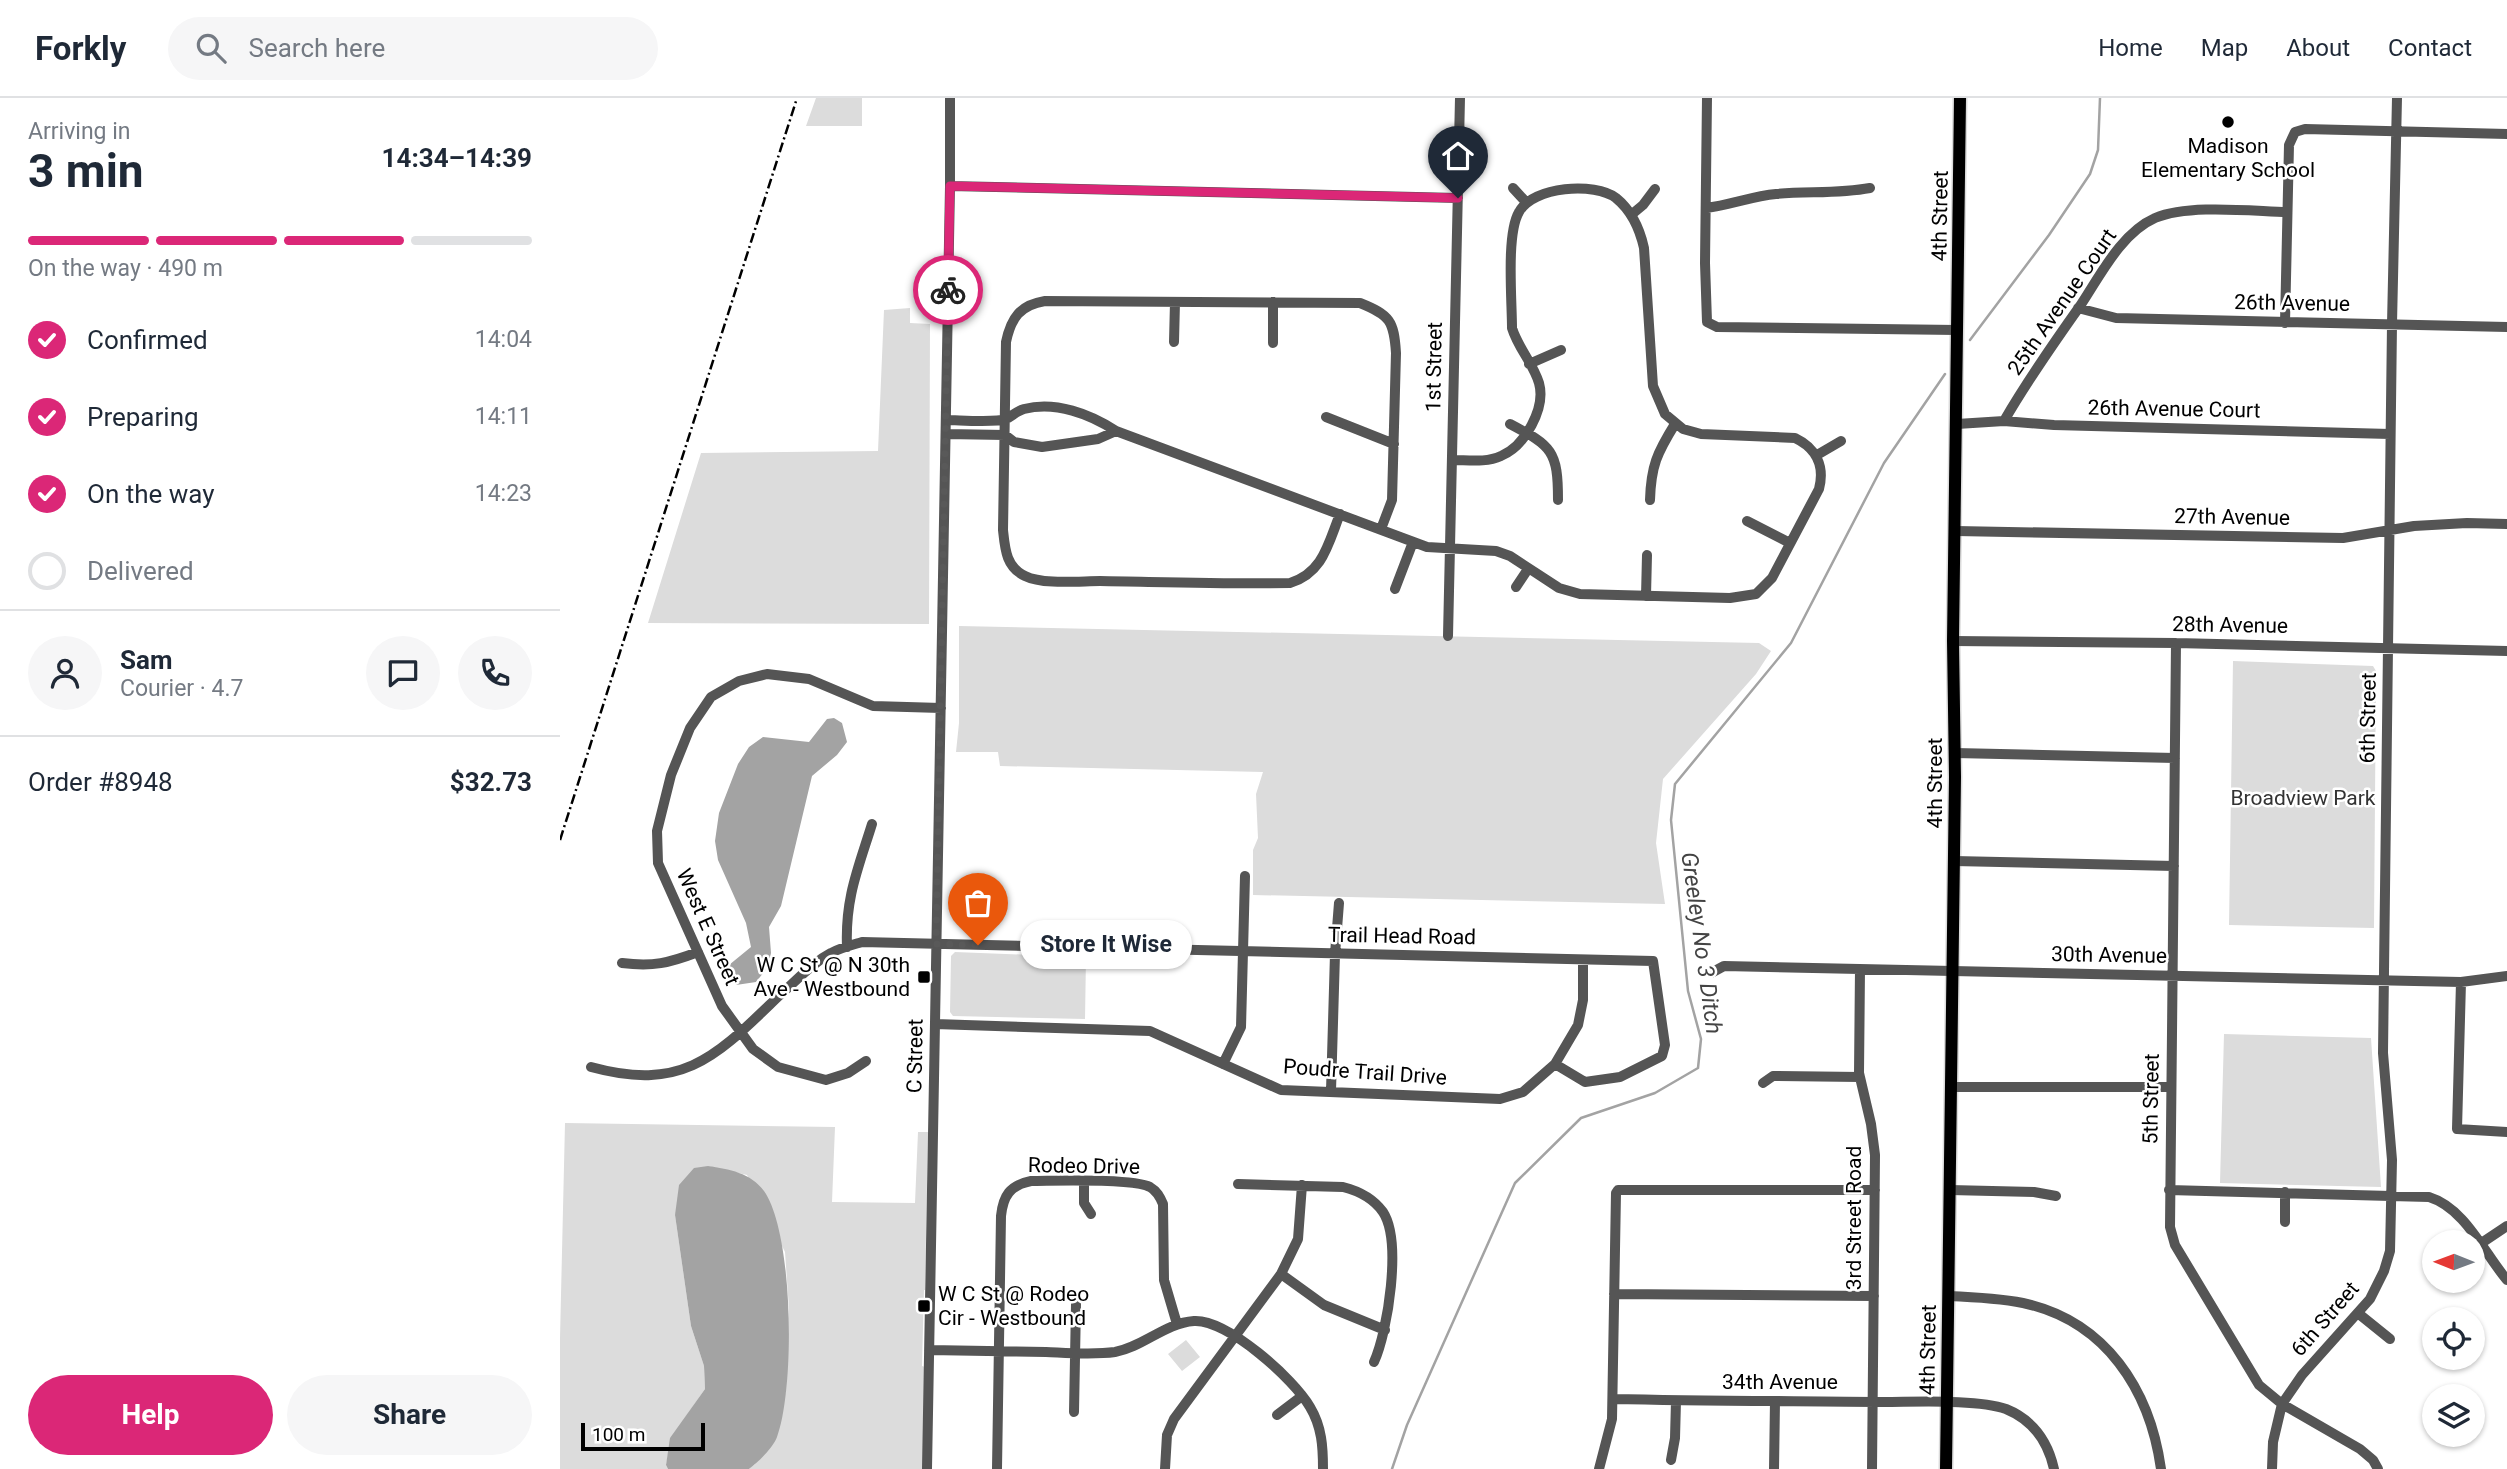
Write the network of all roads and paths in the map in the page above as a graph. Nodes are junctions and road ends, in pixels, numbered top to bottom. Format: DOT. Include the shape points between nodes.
graph roads {
  1 [pos="950,98"];
  2 [pos="1460,98"];
  3 [pos="1707,98"];
  4 [pos="1960,98"];
  5 [pos="2397,98"];
  6 [pos="2396,131"];
  7 [pos="2507,134"];
  8 [pos="950,186"];
  9 [pos="1513,188"];
  10 [pos="1870,188"];
  11 [pos="1655,190"];
  12 [pos="1458,198"];
  13 [pos="1525,201"];
  14 [pos="1706,208"];
  15 [pos="2287,212"];
  16 [pos="1631,215"];
  17 [pos="1175,302"];
  18 [pos="1273,302"];
  19 [pos="2078,309"];
  20 [pos="2285,323"];
  21 [pos="2392,324"];
  22 [pos="2507,327"];
  23 [pos="1958,330"];
  24 [pos="1174,342"];
  25 [pos="1273,343"];
  26 [pos="1561,350"];
  27 [pos="1530,364"];
  28 [pos="1326,417"];
  29 [pos="946,420"];
  30 [pos="1004,420"];
  31 [pos="2004,421"];
  32 [pos="1510,424"];
  33 [pos="1675,424"];
  34 [pos="1957,424"];
  35 [pos="1116,431"];
  36 [pos="1526,432"];
  37 [pos="946,434"];
  38 [pos="2390,434"];
  39 [pos="1005,435"];
  40 [pos="1841,441"];
  41 [pos="1394,444"];
  42 [pos="1817,455"];
  43 [pos="1452,460"];
  44 [pos="1558,500"];
  45 [pos="1650,500"];
  46 [pos="1340,514"];
  47 [pos="1747,521"];
  48 [pos="2507,524"];
  49 [pos="1381,529"];
  50 [pos="1956,531"];
  51 [pos="2389,531"];
  52 [pos="1413,542"];
  53 [pos="1790,543"];
  54 [pos="1451,550"];
  55 [pos="1647,555"];
  56 [pos="1528,569"];
  57 [pos="1516,587"];
  58 [pos="1395,589"];
  59 [pos="1646,596"];
  60 [pos="1448,636"];
  61 [pos="1953,641"];
  62 [pos="2176,643"];
  63 [pos="2388,648"];
  64 [pos="2507,651"];
  65 [pos="941,708"];
  66 [pos="1955,753"];
  67 [pos="2175,758"];
  68 [pos="872,824"];
  69 [pos="1954,861"];
  70 [pos="2174,866"];
  71 [pos="1245,876"];
  72 [pos="1339,902"];
  73 [pos="936,944"];
  74 [pos="847,947"];
  75 [pos="1244,951"];
  76 [pos="698,952"];
  77 [pos="1335,954"];
  78 [pos="1583,960"];
  79 [pos="622,963"];
  80 [pos="1860,969"];
  81 [pos="1953,971"];
  82 [pos="1711,973"];
  83 [pos="2172,976"];
  84 [pos="2507,976"];
  85 [pos="2384,980"];
  86 [pos="2461,982"];
  87 [pos="935,1024"];
  88 [pos="741,1032"];
  89 [pos="866,1061"];
  90 [pos="1223,1064"];
  91 [pos="1555,1064"];
  92 [pos="591,1067"];
  93 [pos="1860,1077"];
  94 [pos="1763,1083"];
  95 [pos="1951,1087"];
  96 [pos="2171,1087"];
  97 [pos="1331,1091"];
  98 [pos="2506,1132"];
  99 [pos="1084,1181"];
  100 [pos="1238,1184"];
  101 [pos="1302,1185"];
  102 [pos="1875,1190"];
  103 [pos="1950,1190"];
  104 [pos="2169,1190"];
  105 [pos="2286,1192"];
  106 [pos="2056,1196"];
  107 [pos="2392,1196"];
  108 [pos="1091,1214"];
  109 [pos="2285,1222"];
  110 [pos="2507,1226"];
  111 [pos="2469,1230"];
  112 [pos="2485,1241"];
  113 [pos="2485,1251"];
  114 [pos="1281,1274"];
  115 [pos="2507,1280"];
  116 [pos="1614,1294"];
  117 [pos="1874,1296"];
  118 [pos="1948,1296"];
  119 [pos="1076,1304"];
  120 [pos="2359,1314"];
  121 [pos="1177,1324"];
  122 [pos="1385,1330"];
  123 [pos="1236,1337"];
  124 [pos="2390,1339"];
  125 [pos="929,1350"];
  126 [pos="999,1351"];
  127 [pos="1075,1353"];
  128 [pos="1374,1362"];
  129 [pos="1302,1396"];
  130 [pos="1613,1399"];
  131 [pos="1676,1401"];
  132 [pos="1775,1401"];
  133 [pos="1873,1402"];
  134 [pos="1947,1404"];
  135 [pos="2282,1404"];
  136 [pos="1074,1412"];
  137 [pos="1277,1415"];
  138 [pos="1671,1460"];
  139 [pos="927,1469"];
  140 [pos="997,1469"];
  141 [pos="1165,1469"];
  142 [pos="1323,1469"];
  143 [pos="1599,1469"];
  144 [pos="1774,1469"];
  145 [pos="1872,1469"];
  146 [pos="1946,1469"];
  147 [pos="2054,1469"];
  148 [pos="2161,1469"];
  149 [pos="2272,1469"];
  150 [pos="2378,1469"];
  1 -- 8 [label="street, C Street"];
  2 -- 12 [label="street, 1st Street"];
  3 -- 14 [label="street"];
  4 -- 23 [label="main road, 4th Street"];
  5 -- 6 [label="street, 6th Street"];
  6 -- 7 [label="street"];
  6 -- 15 [label="street" via="2295,132 2290,142"];
  6 -- 21 [label="street, 6th Street"];
  8 -- 12 [label="street"];
  8 -- 29 [label="street, C Street"];
  9 -- 13 [label="street"];
  10 -- 14 [label="street" via="1773,194"];
  11 -- 16 [label="street"];
  12 -- 43 [label="street, 1st Street"];
  13 -- 16 [label="street" via="1553,190 1600,191 1616,198"];
  13 -- 27 [label="street" via="1513,233 1512,328"];
  14 -- 23 [label="street" via="1707,322 1717,327"];
  15 -- 19 [label="street, 25th Avenue Court" via="2186,211 2154,219 2126,241"];
  15 -- 20 [label="street"];
  16 -- 33 [label="street" via="1644,248 1653,386 1665,414"];
  17 -- 18 [label="street"];
  17 -- 24 [label="street"];
  17 -- 30 [label="street" via="1045,301 1024,307 1014,318 1006,342"];
  18 -- 25 [label="street"];
  18 -- 41 [label="street" via="1360,303 1382,313 1395,336"];
  19 -- 20 [label="street, 26th Avenue" via="2116,318"];
  19 -- 31 [label="street, 25th Avenue Court"];
  20 -- 21 [label="street, 26th Avenue"];
  21 -- 22 [label="street, 26th Avenue"];
  21 -- 38 [label="street, 6th Street"];
  23 -- 34 [label="main road, 4th Street"];
  26 -- 27 [label="street"];
  27 -- 36 [label="street" via="1541,400"];
  28 -- 41 [label="street"];
  29 -- 30 [label="street"];
  29 -- 37 [label="street, C Street"];
  30 -- 35 [label="street" via="1023,409 1050,407 1088,416"];
  30 -- 39 [label="street"];
  31 -- 34 [label="street, 26th Avenue Court"];
  31 -- 38 [label="street, 26th Avenue Court"];
  32 -- 36 [label="street"];
  33 -- 42 [label="street" via="1702,434 1795,438"];
  33 -- 45 [label="street" via="1655,457"];
  34 -- 50 [label="main road, 4th Street"];
  35 -- 39 [label="street" via="1055,447 1026,446"];
  35 -- 46 [label="street"];
  36 -- 43 [label="street" via="1501,456"];
  36 -- 44 [label="street" via="1550,451 1556,464"];
  37 -- 39 [label="street"];
  37 -- 65 [label="street, C Street"];
  38 -- 51 [label="street, 6th Street"];
  39 -- 46 [label="street" via="1005,553 1020,573 1037,580 1290,583 1316,570"];
  40 -- 42 [label="street"];
  41 -- 49 [label="street" via="1392,500"];
  42 -- 53 [label="street" via="1822,471 1819,489"];
  43 -- 54 [label="street, 1st Street"];
  46 -- 49 [label="street"];
  47 -- 53 [label="street"];
  48 -- 51 [label="street, 27th Avenue" via="2414,526"];
  49 -- 52 [label="street"];
  50 -- 51 [label="street, 27th Avenue" via="2324,538"];
  50 -- 61 [label="main road, 4th Street"];
  51 -- 63 [label="street, 6th Street"];
  52 -- 54 [label="street"];
  52 -- 58 [label="street"];
  53 -- 59 [label="street" via="1772,578 1756,594 1730,598"];
  54 -- 56 [label="street" via="1496,551"];
  54 -- 60 [label="street, 1st Street"];
  55 -- 59 [label="street"];
  56 -- 57 [label="street"];
  56 -- 59 [label="street" via="1570,592"];
  61 -- 62 [label="street, 28th Avenue"];
  61 -- 66 [label="main road, 4th Street"];
  62 -- 63 [label="street, 28th Avenue"];
  62 -- 67 [label="street, 5th Street"];
  63 -- 64 [label="street, 28th Avenue"];
  63 -- 85 [label="street, 6th Street"];
  65 -- 73 [label="street, C Street"];
  65 -- 76 [label="street, West E Street" via="873,706 809,678 767,674 739,681 711,697 690,728 671,775 657,831 658,863"];
  66 -- 67 [label="street"];
  66 -- 69 [label="main road, 4th Street"];
  67 -- 70 [label="street, 5th Street"];
  68 -- 74 [label="street" via="849,895"];
  69 -- 70 [label="street"];
  69 -- 81 [label="main road, 4th Street"];
  70 -- 83 [label="street, 5th Street"];
  71 -- 75 [label="street"];
  72 -- 77 [label="street"];
  73 -- 74 [label="street, Trail Head Road" via="862,942"];
  73 -- 75 [label="street, Trail Head Road"];
  73 -- 87 [label="street, C Street"];
  74 -- 88 [label="street, Trail Head Road" via="815,963"];
  75 -- 77 [label="street, Trail Head Road"];
  75 -- 90 [label="street" via="1241,1027"];
  76 -- 79 [label="street" via="670,963"];
  76 -- 88 [label="street, West E Street" via="722,1006"];
  77 -- 78 [label="street, Trail Head Road"];
  77 -- 97 [label="street"];
  78 -- 91 [label="street, Poudre Trail Drive" via="1578,1025"];
  78 -- 91 [label="street, Trail Head Road" via="1653,961 1664,1051 1620,1077 1585,1082"];
  80 -- 81 [label="street, 30th Avenue"];
  80 -- 82 [label="street, 30th Avenue" via="1724,966"];
  80 -- 93 [label="street, 3rd Street Road"];
  81 -- 83 [label="street, 30th Avenue"];
  81 -- 95 [label="main road, 4th Street"];
  83 -- 85 [label="street, 30th Avenue"];
  83 -- 96 [label="street, 5th Street"];
  84 -- 86 [label="street, 30th Avenue"];
  85 -- 86 [label="street, 30th Avenue"];
  85 -- 107 [label="street, 6th Street" via="2383,1053"];
  86 -- 98 [label="street" via="2457,1129"];
  87 -- 90 [label="street, Poudre Trail Drive" via="1150,1031"];
  87 -- 125 [label="street, C Street"];
  88 -- 89 [label="street, West E Street" via="753,1049 778,1067 803,1075 826,1080"];
  88 -- 92 [label="street, Trail Head Road" via="689,1069 652,1077"];
  90 -- 97 [label="street, Poudre Trail Drive" via="1281,1090"];
  91 -- 97 [label="street, Poudre Trail Drive" via="1523,1092 1500,1098"];
  93 -- 94 [label="street" via="1773,1076"];
  93 -- 102 [label="street, 3rd Street Road" via="1871,1124"];
  95 -- 96 [label="street"];
  95 -- 103 [label="main road, 4th Street"];
  96 -- 104 [label="street, 5th Street"];
  99 -- 108 [label="street" via="1084,1203"];
  99 -- 121 [label="street, Rodeo Drive" via="1142,1184 1158,1194 1164,1216 1164,1280"];
  99 -- 126 [label="street, Rodeo Drive" via="1022,1183 1004,1198"];
  100 -- 101 [label="street"];
  101 -- 114 [label="street" via="1298,1238"];
  101 -- 122 [label="street" via="1356,1190 1370,1198 1387,1219 1391,1255"];
  102 -- 116 [label="street" via="1618,1190"];
  102 -- 117 [label="street, 3rd Street Road"];
  103 -- 106 [label="street"];
  103 -- 118 [label="main road, 4th Street"];
  104 -- 105 [label="street"];
  104 -- 135 [label="street, 5th Street" via="2175,1245 2259,1385"];
  105 -- 107 [label="street"];
  105 -- 109 [label="street"];
  107 -- 111 [label="street" via="2438,1200"];
  107 -- 120 [label="street, 6th Street" via="2390,1251 2377,1287"];
  110 -- 112 [label="street"];
  113 -- 115 [label="street"];
  114 -- 122 [label="street" via="1324,1305"];
  114 -- 123 [label="street"];
  116 -- 117 [label="street"];
  116 -- 130 [label="street"];
  117 -- 133 [label="street, 3rd Street Road"];
  118 -- 134 [label="main road, 4th Street"];
  118 -- 148 [label="street" via="2026,1304 2063,1317 2104,1347 2130,1377 2149,1413"];
  119 -- 127 [label="street"];
  120 -- 124 [label="street"];
  120 -- 135 [label="street, 6th Street" via="2302,1375"];
  121 -- 123 [label="street" via="1208,1322"];
  121 -- 127 [label="street" via="1115,1352"];
  122 -- 128 [label="street"];
  123 -- 129 [label="street"];
  123 -- 141 [label="street" via="1174,1419 1167,1435"];
  125 -- 126 [label="street"];
  125 -- 139 [label="street, C Street"];
  126 -- 127 [label="street"];
  126 -- 140 [label="street, Rodeo Drive"];
  127 -- 136 [label="street"];
  129 -- 137 [label="street"];
  129 -- 142 [label="street" via="1320,1428"];
  130 -- 131 [label="street, 34th Avenue"];
  130 -- 143 [label="street"];
  131 -- 132 [label="street, 34th Avenue"];
  131 -- 138 [label="street"];
  132 -- 133 [label="street, 34th Avenue"];
  132 -- 144 [label="street"];
  133 -- 134 [label="street, 34th Avenue"];
  133 -- 145 [label="street, 3rd Street Road"];
  134 -- 146 [label="main road, 4th Street"];
  134 -- 147 [label="street, 34th Avenue" via="1995,1406 2018,1415 2044,1442"];
  135 -- 149 [label="street, 6th Street"];
  135 -- 150 [label="street, 5th Street" via="2360,1449"];
}
